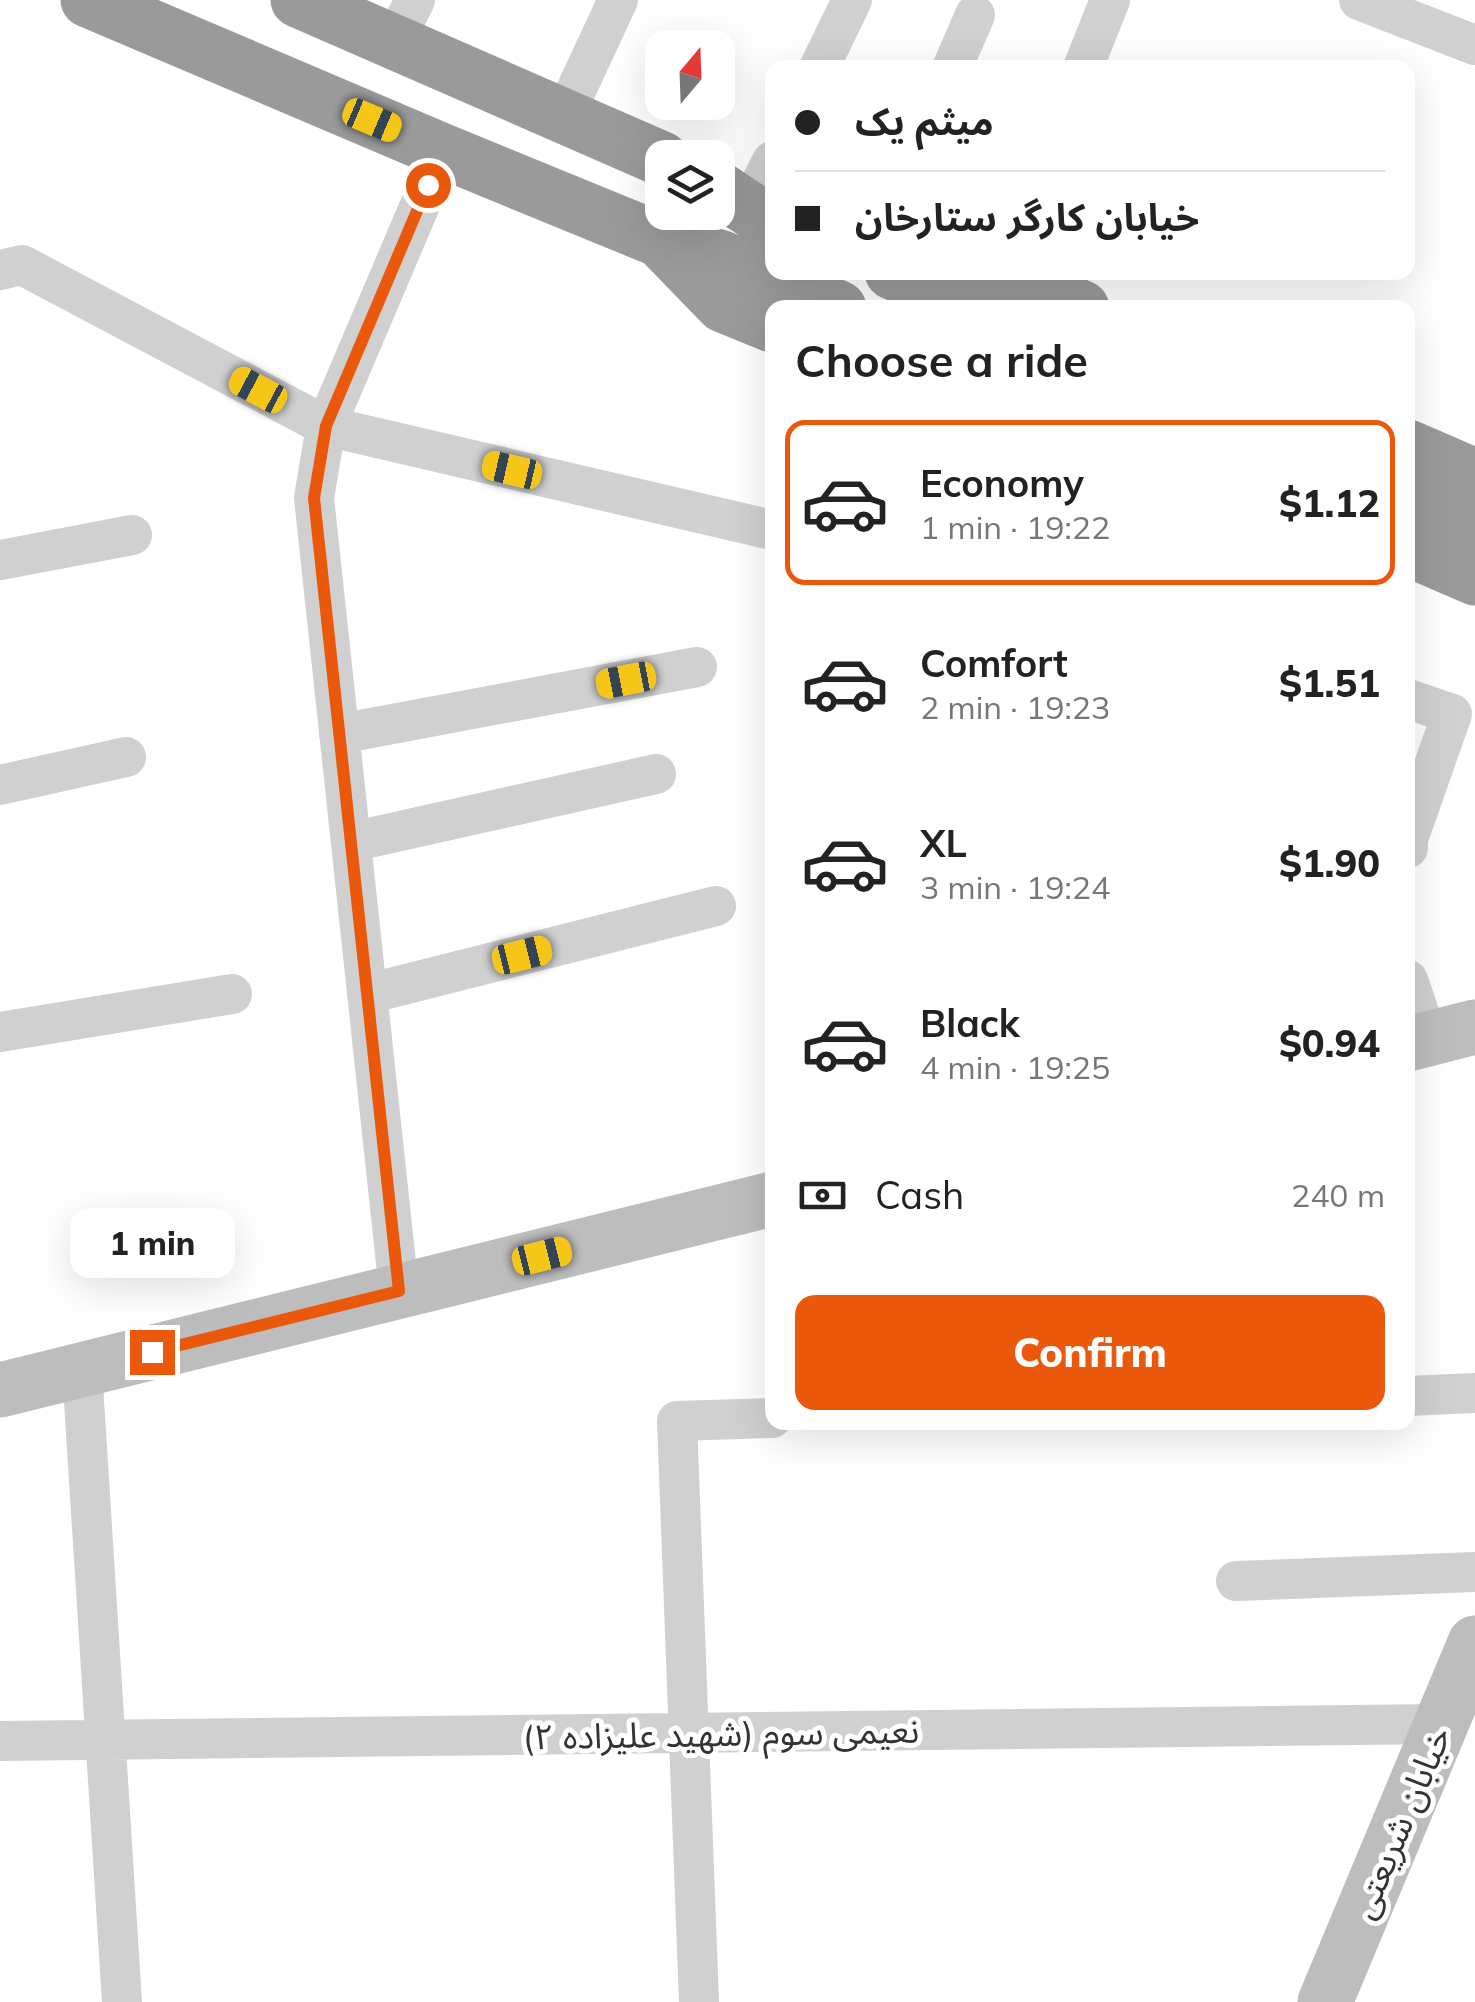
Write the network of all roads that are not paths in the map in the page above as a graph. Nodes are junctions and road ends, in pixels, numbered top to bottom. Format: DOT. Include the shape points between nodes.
graph roads {
  1 [pos="88,0"];
  2 [pos="298,0"];
  3 [pos="618,0"];
  4 [pos="852,0"];
  5 [pos="1110,0"];
  6 [pos="1359,0"];
  7 [pos="975,15"];
  8 [pos="405,21"];
  9 [pos="1475,45"];
  10 [pos="823,60"];
  11 [pos="955,60"];
  12 [pos="1086,60"];
  13 [pos="564,116"];
  14 [pos="443,151"];
  15 [pos="645,152"];
  16 [pos="660,240"];
  17 [pos="7,260"];
  18 [pos="765,276"];
  19 [pos="773,280"];
  20 [pos="910,280"];
  21 [pos="1019,280"];
  22 [pos="820,300"];
  23 [pos="956,300"];
  24 [pos="1064,300"];
  25 [pos="765,322"];
  26 [pos="326,426"];
  27 [pos="1415,451"];
  28 [pos="1475,476"];
  29 [pos="1415,497"];
  30 [pos="1475,523"];
  31 [pos="765,528"];
  32 [pos="132,534"];
  33 [pos="1415,552"];
  34 [pos="0,560"];
  35 [pos="1475,578"];
  36 [pos="1415,591"];
  37 [pos="1475,616"];
  38 [pos="697,666"];
  39 [pos="1415,701"];
  40 [pos="339,734"];
  41 [pos="126,757"];
  42 [pos="656,774"];
  43 [pos="0,784"];
  44 [pos="1415,820"];
  45 [pos="350,842"];
  46 [pos="716,906"];
  47 [pos="232,994"];
  48 [pos="367,994"];
  49 [pos="1415,994"];
  50 [pos="0,1032"];
  51 [pos="1437,1037"];
  52 [pos="765,1201"];
  53 [pos="399,1291"];
  54 [pos="82,1369"];
  55 [pos="0,1390"];
  56 [pos="1475,1393"];
  57 [pos="1415,1396"];
  58 [pos="765,1418"];
  59 [pos="1475,1572"];
  60 [pos="1236,1581"];
  61 [pos="1475,1643"];
  62 [pos="1442,1724"];
  63 [pos="688,1734"];
  64 [pos="106,1740"];
  65 [pos="0,1741"];
  66 [pos="122,2002"];
  67 [pos="699,2002"];
  68 [pos="1326,2002"];
  1 -- 14 [label="highway"];
  2 -- 8 [label="highway"];
  3 -- 13 [label="street"];
  4 -- 10 [label="street"];
  5 -- 12 [label="street"];
  6 -- 9 [label="street"];
  7 -- 11 [label="street"];
  8 -- 13 [label="highway"];
  13 -- 15 [label="highway"];
  14 -- 16 [label="highway"];
  14 -- 26 [label="street"];
  16 -- 18 [label="highway"];
  16 -- 25 [label="highway" via="723,304"];
  17 -- 26 [label="street"];
  19 -- 22 [label="highway"];
  20 -- 23 [label="highway"];
  21 -- 24 [label="highway"];
  26 -- 31 [label="street"];
  26 -- 40 [label="street" via="314,498"];
  27 -- 28 [label="highway"];
  29 -- 30 [label="highway"];
  32 -- 34 [label="street"];
  33 -- 35 [label="highway"];
  36 -- 37 [label="highway"];
  38 -- 40 [label="street"];
  39 -- 44 [label="street" via="1452,714"];
  40 -- 45 [label="street"];
  41 -- 43 [label="street"];
  42 -- 45 [label="street"];
  45 -- 48 [label="street"];
  46 -- 48 [label="street"];
  47 -- 50 [label="street"];
  48 -- 53 [label="street"];
  49 -- 51 [label="street"];
  52 -- 53 [label="street"];
  53 -- 54 [label="street"];
  54 -- 55 [label="street"];
  54 -- 64 [label="street"];
  56 -- 57 [label="street"];
  58 -- 63 [label="street" via="677,1421"];
  59 -- 60 [label="street"];
  61 -- 62 [label="street, خیابان شریعتی"];
  62 -- 63 [label="street, نعیمی سوم (شهید علیزاده ۲)"];
  62 -- 68 [label="street, خیابان شریعتی"];
  63 -- 64 [label="street, نعیمی سوم (شهید علیزاده ۲)"];
  63 -- 67 [label="street"];
  64 -- 65 [label="street, نعیمی سوم (شهید علیزاده ۲)"];
  64 -- 66 [label="street"];
}
